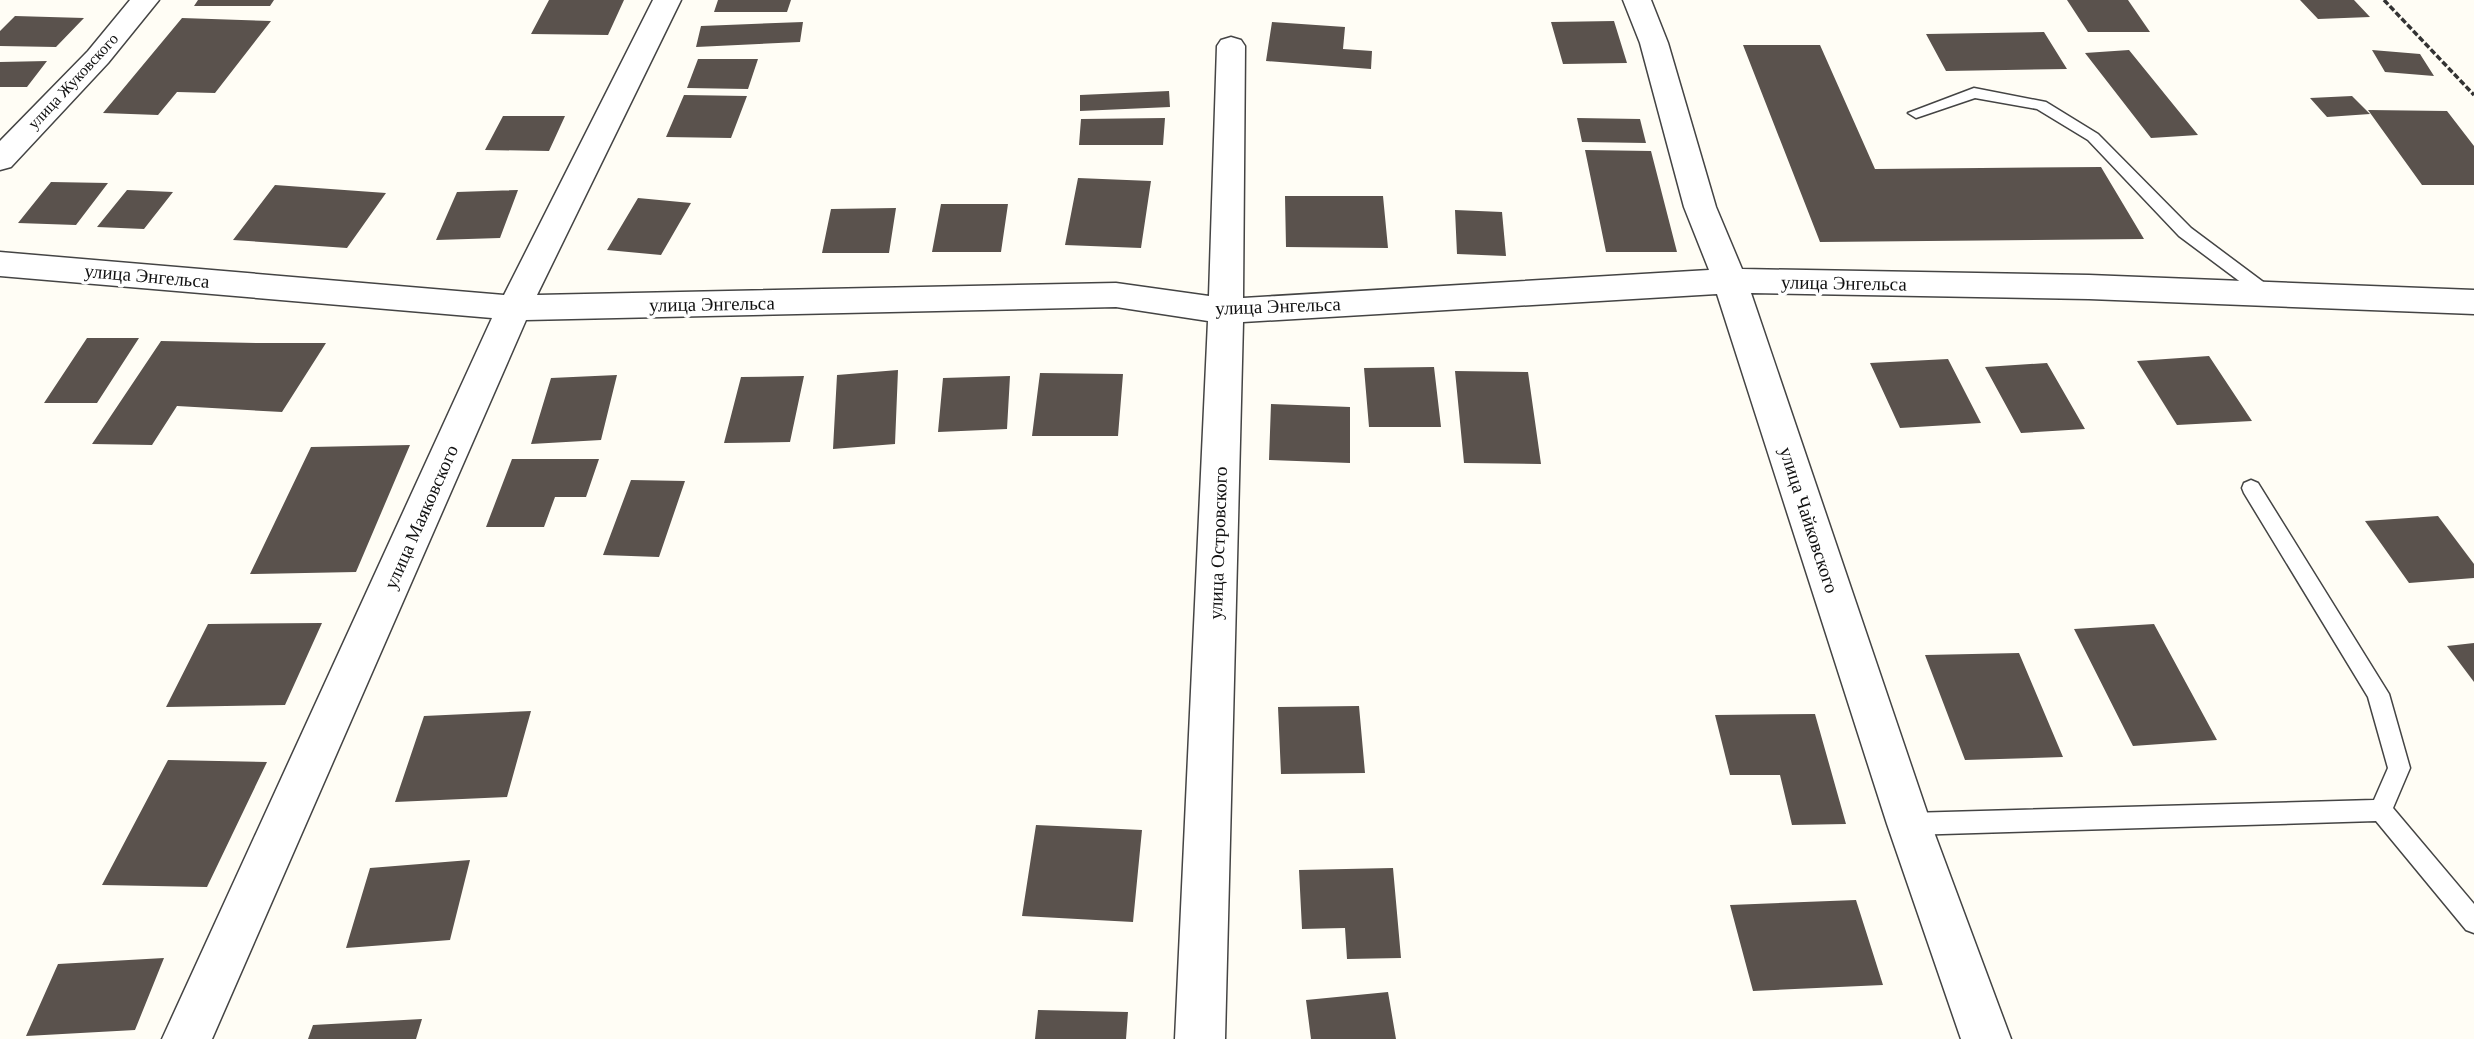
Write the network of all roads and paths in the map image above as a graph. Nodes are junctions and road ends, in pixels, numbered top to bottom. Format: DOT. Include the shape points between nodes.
graph roads {
  1 [pos="145,0"];
  2 [pos="667,0"];
  3 [pos="1637,0"];
  4 [pos="2384,0"];
  5 [pos="1231,46"];
  6 [pos="2474,95"];
  7 [pos="1916,113"];
  8 [pos="0,160"];
  9 [pos="0,264"];
  10 [pos="1730,281"];
  11 [pos="2268,294"];
  12 [pos="2474,302"];
  13 [pos="514,308"];
  14 [pos="1226,311"];
  15 [pos="2251,488"];
  16 [pos="2381,810"];
  17 [pos="1909,824"];
  18 [pos="2474,922"];
  19 [pos="187,1039"];
  20 [pos="1200,1039"];
  21 [pos="1986,1039"];
  1 -- 8 [label="street, улица Жуковского" via="99,57"];
  2 -- 13 [label="street, улица Маяковского"];
  3 -- 10 [label="street, улица Чайковского" via="1654,43 1700,207"];
  4 -- 6 [label="path"];
  5 -- 14 [label="street, улица Островского"];
  7 -- 11 [label="lane" via="1973,93 2041,105 2093,137 2185,232"];
  9 -- 13 [label="street, улица Энгельса"];
  10 -- 11 [label="street, улица Энгельса"];
  10 -- 14 [label="street, улица Энгельса"];
  10 -- 17 [label="street, улица Чайковского"];
  11 -- 12 [label="street, улица Энгельса"];
  13 -- 14 [label="street, улица Энгельса" via="1116,295"];
  13 -- 19 [label="street, улица Маяковского"];
  14 -- 20 [label="street, улица Островского"];
  15 -- 16 [label="lane" via="2378,694 2399,768"];
  16 -- 17 [label="lane"];
  16 -- 18 [label="lane"];
  17 -- 21 [label="street, улица Чайковского"];
}
